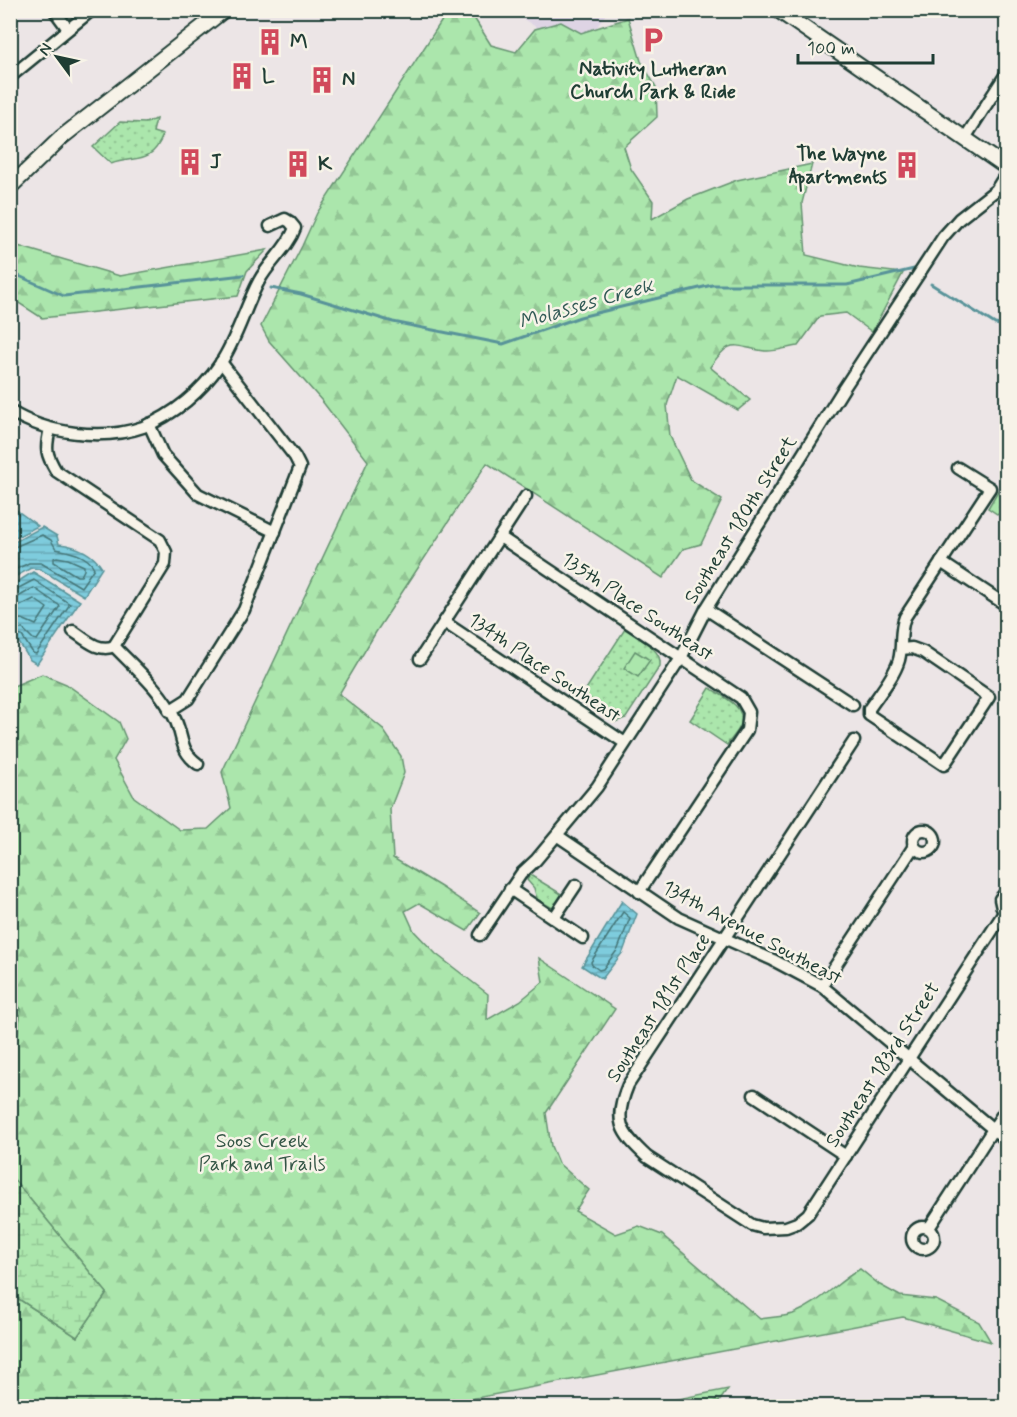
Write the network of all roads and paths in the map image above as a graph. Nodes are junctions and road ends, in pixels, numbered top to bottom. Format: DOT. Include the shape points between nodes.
graph roads {
  1 [pos="54,10"];
  2 [pos="92,10"];
  3 [pos="224,10"];
  4 [pos="778,10"];
  5 [pos="68,29"];
  6 [pos="1006,74"];
  7 [pos="10,76"];
  8 [pos="965,138"];
  9 [pos="1006,168"];
  10 [pos="1006,174"];
  11 [pos="10,187"];
  12 [pos="270,226"];
  13 [pos="221,363"];
  14 [pos="10,411"];
  15 [pos="149,424"];
  16 [pos="50,429"];
  17 [pos="958,468"];
  18 [pos="526,496"];
  19 [pos="275,532"];
  20 [pos="500,537"];
  21 [pos="941,562"];
  22 [pos="1006,605"];
  23 [pos="706,609"];
  24 [pos="444,622"];
  25 [pos="73,631"];
  26 [pos="114,646"];
  27 [pos="901,649"];
  28 [pos="681,658"];
  29 [pos="420,659"];
  30 [pos="853,705"];
  31 [pos="169,711"];
  32 [pos="854,741"];
  33 [pos="625,743"];
  34 [pos="198,764"];
  35 [pos="558,836"];
  36 [pos="914,846"];
  37 [pos="576,885"];
  38 [pos="510,889"];
  39 [pos="639,892"];
  40 [pos="1006,892"];
  41 [pos="1006,911"];
  42 [pos="554,918"];
  43 [pos="480,936"];
  44 [pos="583,938"];
  45 [pos="725,938"];
  46 [pos="822,986"];
  47 [pos="909,1060"];
  48 [pos="754,1095"];
  49 [pos="1006,1109"];
  50 [pos="993,1130"];
  51 [pos="1006,1140"];
  52 [pos="846,1156"];
  53 [pos="782,1228"];
  54 [pos="929,1228"];
  1 -- 5 [label="street"];
  2 -- 5 [label="street"];
  3 -- 11 [label="main road" via="62,137"];
  4 -- 8 [label="main road"];
  5 -- 7 [label="street"];
  6 -- 8 [label="street"];
  8 -- 9 [label="main road"];
  10 -- 23 [label="street, Southeast 180th Street" via="996,190 943,237"];
  12 -- 13 [label="street" via="285,219 295,228 261,277"];
  13 -- 15 [label="street" via="192,397"];
  13 -- 19 [label="street" via="300,467"];
  14 -- 16 [label="street"];
  15 -- 16 [label="street" via="92,434"];
  15 -- 19 [label="street" via="163,455 198,494"];
  16 -- 26 [label="street" via="46,446 56,471 160,540 166,552 165,564"];
  17 -- 21 [label="street" via="990,488"];
  18 -- 20 [label="street"];
  19 -- 31 [label="street" via="244,610 188,699"];
  20 -- 24 [label="street"];
  20 -- 28 [label="street, 135th Place Southeast"];
  21 -- 22 [label="street"];
  21 -- 27 [label="street" via="905,617"];
  23 -- 28 [label="street, Southeast 180th Street"];
  23 -- 30 [label="street"];
  24 -- 29 [label="street"];
  24 -- 33 [label="street, 134th Place Southeast"];
  25 -- 26 [label="street" via="104,649"];
  26 -- 31 [label="street"];
  27 -- 27 [label="street" via="922,652 989,697 944,765 869,715 869,709 897,667"];
  28 -- 33 [label="street, Southeast 180th Street"];
  28 -- 39 [label="street, 135th Place Southeast" via="741,698 749,712 747,730"];
  31 -- 34 [label="street" via="184,749"];
  32 -- 45 [label="street, Southeast 181st Place"];
  33 -- 35 [label="street, Southeast 180th Street" via="597,787"];
  35 -- 38 [label="street, Southeast 180th Street"];
  35 -- 39 [label="street, 134th Avenue Southeast"];
  36 -- 46 [label="street"];
  37 -- 42 [label="street"];
  38 -- 42 [label="street"];
  38 -- 43 [label="street, Southeast 180th Street"];
  39 -- 45 [label="street, 134th Avenue Southeast" via="679,918"];
  40 -- 41 [label="street, Southeast 183rd Street" via="1000,899"];
  41 -- 47 [label="street, Southeast 183rd Street"];
  42 -- 44 [label="street"];
  45 -- 46 [label="street, 134th Avenue Southeast"];
  45 -- 53 [label="street, Southeast 181st Place" via="628,1085 622,1099 622,1129 647,1156 752,1225"];
  46 -- 47 [label="street, 134th Avenue Southeast"];
  47 -- 50 [label="street, 134th Avenue Southeast"];
  47 -- 52 [label="street, Southeast 183rd Street"];
  48 -- 52 [label="street"];
  49 -- 50 [label="street"];
  50 -- 51 [label="street, 134th Avenue Southeast"];
  50 -- 54 [label="street"];
  52 -- 53 [label="street, Southeast 183rd Street" via="808,1214"];
}
